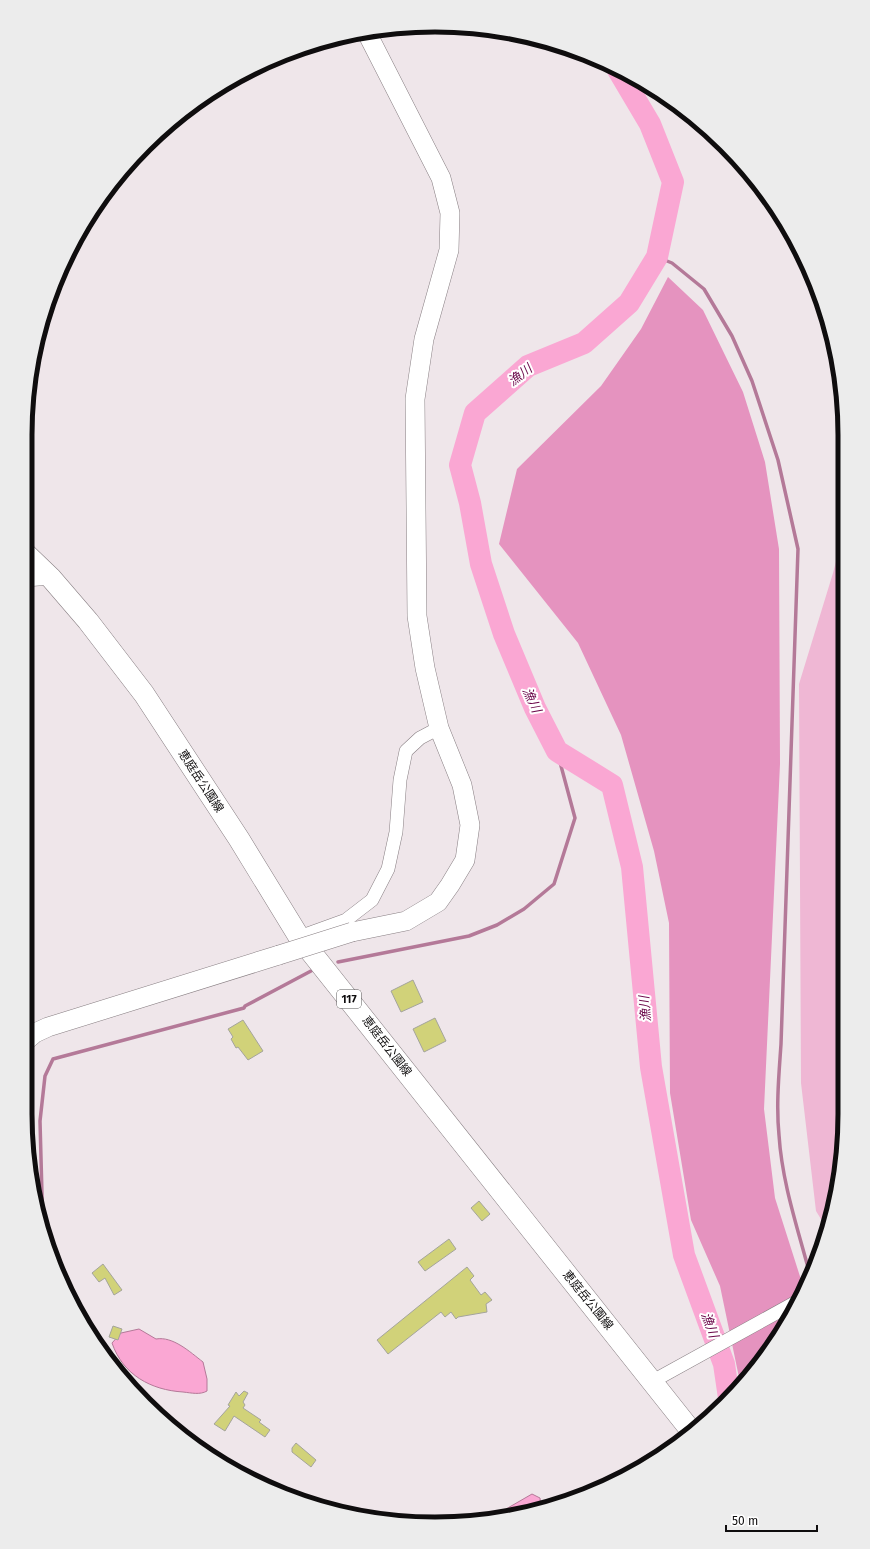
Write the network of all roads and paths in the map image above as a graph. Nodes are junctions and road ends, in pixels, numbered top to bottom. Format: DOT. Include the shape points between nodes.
graph roads {
  1 [pos="369,37"];
  2 [pos="32,560"];
  3 [pos="50,578"];
  4 [pos="32,580"];
  5 [pos="439,728"];
  6 [pos="299,937"];
  7 [pos="32,1036"];
  8 [pos="789,1306"];
  9 [pos="653,1381"];
  10 [pos="688,1427"];
  1 -- 5 [label="street" via="441,178 450,213 449,250 424,339 415,399 417,616 425,668"];
  2 -- 3 [label="main road, 恵庭岳公園線 / 117"];
  3 -- 4 [label="street"];
  3 -- 6 [label="main road, 恵庭岳公園線 / 117" via="88,621 144,694 239,839"];
  5 -- 6 [label="street" via="420,738 406,751 388,869 372,900 346,920"];
  5 -- 7 [label="street, bridge" via="462,785 470,825 465,860 438,902 406,921 352,932 48,1027"];
  6 -- 9 [label="main road, 恵庭岳公園線 / 117"];
  8 -- 9 [label="street"];
  9 -- 10 [label="main road, 恵庭岳公園線 / 117"];
}
